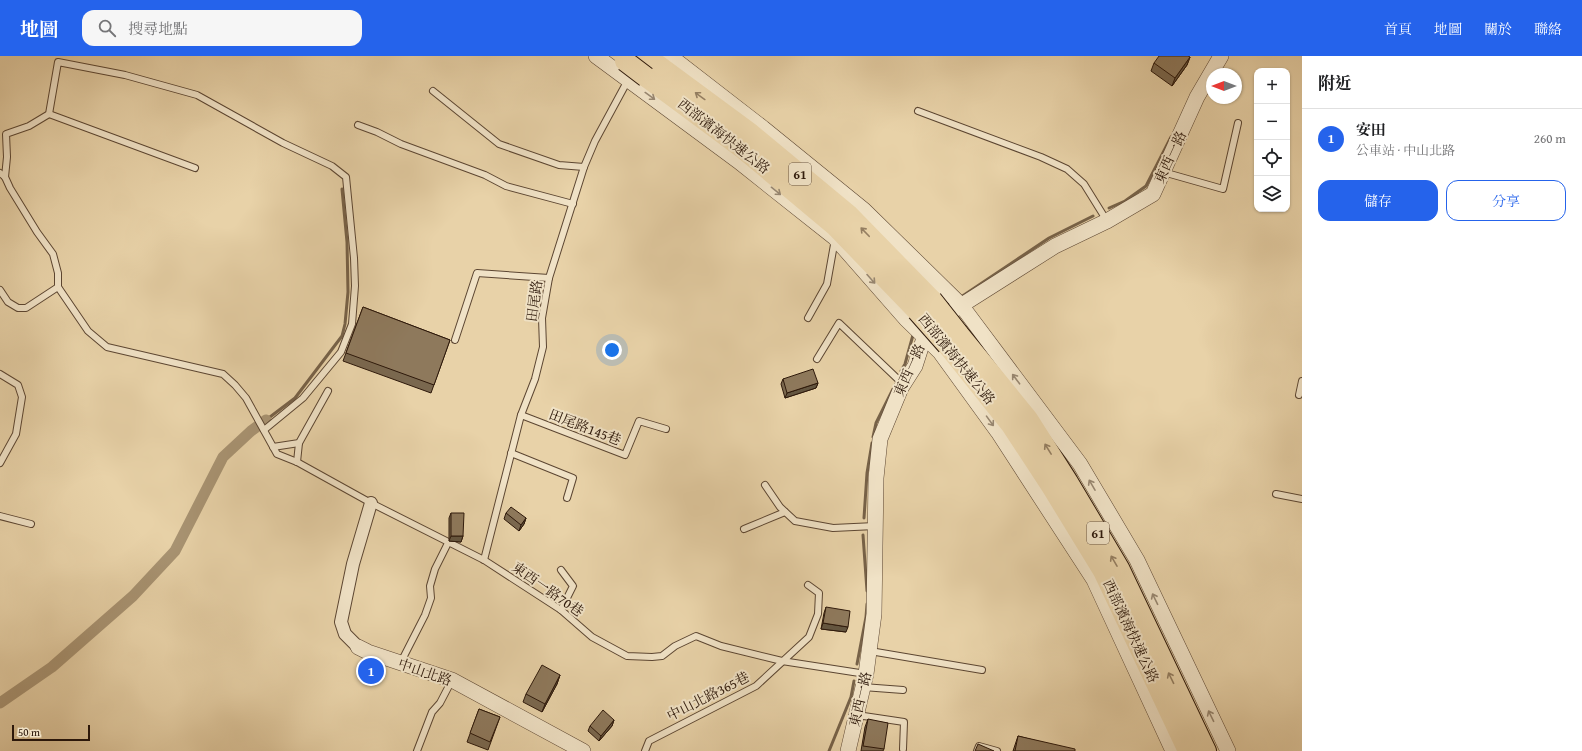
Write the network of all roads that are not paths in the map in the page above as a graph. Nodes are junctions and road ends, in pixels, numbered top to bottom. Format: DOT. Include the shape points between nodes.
graph roads {
  1 [pos="596,56"];
  2 [pos="1221,56"];
  3 [pos="641,64"];
  4 [pos="433,91"];
  5 [pos="918,111"];
  6 [pos="49,114"];
  7 [pos="1238,123"];
  8 [pos="358,125"];
  9 [pos="584,167"];
  10 [pos="195,168"];
  11 [pos="1164,172"];
  12 [pos="0,173"];
  13 [pos="5,177"];
  14 [pos="573,204"];
  15 [pos="1107,221"];
  16 [pos="835,238"];
  17 [pos="549,278"];
  18 [pos="58,287"];
  19 [pos="0,290"];
  20 [pos="961,305"];
  21 [pos="808,318"];
  22 [pos="924,338"];
  23 [pos="953,339"];
  24 [pos="455,340"];
  25 [pos="817,359"];
  26 [pos="0,374"];
  27 [pos="1302,381"];
  28 [pos="903,384"];
  29 [pos="328,391"];
  30 [pos="1300,395"];
  31 [pos="521,415"];
  32 [pos="666,429"];
  33 [pos="264,430"];
  34 [pos="299,443"];
  35 [pos="273,447"];
  36 [pos="511,453"];
  37 [pos="297,462"];
  38 [pos="0,463"];
  39 [pos="766,485"];
  40 [pos="1276,494"];
  41 [pos="567,498"];
  42 [pos="1302,499"];
  43 [pos="371,504"];
  44 [pos="785,512"];
  45 [pos="0,516"];
  46 [pos="32,524"];
  47 [pos="875,526"];
  48 [pos="744,529"];
  49 [pos="448,543"];
  50 [pos="484,560"];
  51 [pos="561,570"];
  52 [pos="808,585"];
  53 [pos="561,610"];
  54 [pos="358,648"];
  55 [pos="870,651"];
  56 [pos="782,661"];
  57 [pos="400,664"];
  58 [pos="982,670"];
  59 [pos="452,680"];
  60 [pos="864,680"];
  61 [pos="903,690"];
  62 [pos="856,715"];
  63 [pos="903,749"];
  64 [pos="418,751"];
  65 [pos="583,751"];
  66 [pos="646,751"];
  67 [pos="848,751"];
  68 [pos="977,751"];
  69 [pos="997,751"];
  70 [pos="1173,751"];
  71 [pos="1188,751"];
  72 [pos="1206,751"];
  73 [pos="1228,751"];
  1 -- 3 [label="street"];
  2 -- 11 [label="street, 東西一路" via="1197,97"];
  3 -- 9 [label="lane, 田尾路" via="594,141"];
  3 -- 16 [label="street, one-way" via="738,161"];
  20 -- 3 [label="street, one-way" via="864,210 763,128"];
  3 -- 23 [label="highway, 西部濱海快速公路 / 61, bridge" via="835,226 924,306"];
  4 -- 9 [label="lane" via="499,144 559,165"];
  5 -- 15 [label="lane" via="1067,169 1084,184"];
  6 -- 10 [label="lane"];
  6 -- 13 [label="lane" via="28,126 6,134"];
  6 -- 33 [label="lane" via="58,62 125,75 197,95 283,143 332,166 346,177 354,258 352,324 340,352 303,398"];
  7 -- 11 [label="lane" via="1223,189"];
  8 -- 14 [label="lane" via="485,175 506,186"];
  9 -- 14 [label="lane, 田尾路"];
  11 -- 15 [label="street, 東西一路" via="1153,194"];
  12 -- 13 [label="lane"];
  13 -- 18 [label="lane" via="53,254 58,273"];
  14 -- 17 [label="lane, 田尾路"];
  15 -- 20 [label="street, 東西一路" via="1055,246"];
  16 -- 21 [label="lane" via="827,284"];
  16 -- 22 [label="street, one-way"];
  17 -- 24 [label="lane" via="477,273"];
  17 -- 31 [label="lane, 田尾路" via="542,318 543,347 535,379"];
  18 -- 19 [label="lane" via="26,308 18,308 8,302"];
  18 -- 33 [label="lane, 東西一路70巷" via="88,331 107,347 223,374 246,398"];
  20 -- 22 [label="street, 東西一路" via="949,312"];
  73 -- 20 [label="street, one-way" via="1136,560 1080,464"];
  22 -- 28 [label="street, 東西一路" via="915,366"];
  22 -- 70 [label="street, one-way" via="940,352 998,432 1094,580"];
  23 -- 71 [label="highway, 西部濱海快速公路 / 61" via="1051,486 1103,571"];
  72 -- 23 [label="highway, 西部濱海快速公路 / 61, one-way" via="1119,568 1068,482 1028,419"];
  25 -- 28 [label="lane" via="839,323"];
  26 -- 38 [label="lane" via="18,385 22,397 16,434"];
  27 -- 30 [label="lane"];
  28 -- 47 [label="street, 東西一路" via="880,439"];
  29 -- 34 [label="lane"];
  31 -- 32 [label="lane, 田尾路145巷" via="625,455 639,421"];
  31 -- 36 [label="lane, 田尾路"];
  33 -- 35 [label="lane, 東西一路70巷"];
  34 -- 35 [label="lane"];
  34 -- 37 [label="lane"];
  35 -- 37 [label="lane, 東西一路70巷" via="277,454"];
  36 -- 41 [label="lane" via="573,478"];
  36 -- 50 [label="lane, 田尾路"];
  37 -- 43 [label="lane, 東西一路70巷"];
  39 -- 44 [label="lane"];
  40 -- 42 [label="lane"];
  43 -- 49 [label="lane, 東西一路70巷"];
  43 -- 54 [label="street, 中山北路" via="353,564 341,622 345,634"];
  44 -- 47 [label="lane" via="795,522 832,528"];
  44 -- 48 [label="lane"];
  45 -- 46 [label="lane"];
  47 -- 55 [label="street, 東西一路" via="874,614"];
  49 -- 50 [label="lane, 東西一路70巷"];
  49 -- 57 [label="lane" via="435,569 426,615"];
  50 -- 53 [label="lane, 東西一路70巷"];
  51 -- 53 [label="lane" via="573,586"];
  52 -- 56 [label="lane, 中山北路365巷" via="819,593 818,614 808,637"];
  53 -- 56 [label="lane, 東西一路70巷" via="592,637 627,656 662,656 675,646 696,636 721,646"];
  54 -- 57 [label="street, 中山北路"];
  55 -- 58 [label="lane"];
  55 -- 60 [label="street, 東西一路"];
  56 -- 60 [label="lane, 東西一路70巷"];
  56 -- 66 [label="lane, 中山北路365巷" via="756,686 649,741"];
  57 -- 59 [label="street, 中山北路"];
  59 -- 64 [label="lane" via="440,703 432,712"];
  59 -- 65 [label="street, 中山北路"];
  60 -- 61 [label="lane, 東西一路70巷"];
  60 -- 62 [label="street, 東西一路"];
  62 -- 63 [label="lane" via="904,722"];
  62 -- 67 [label="street, 東西一路"];
  68 -- 69 [label="lane" via="979,746"];
}
